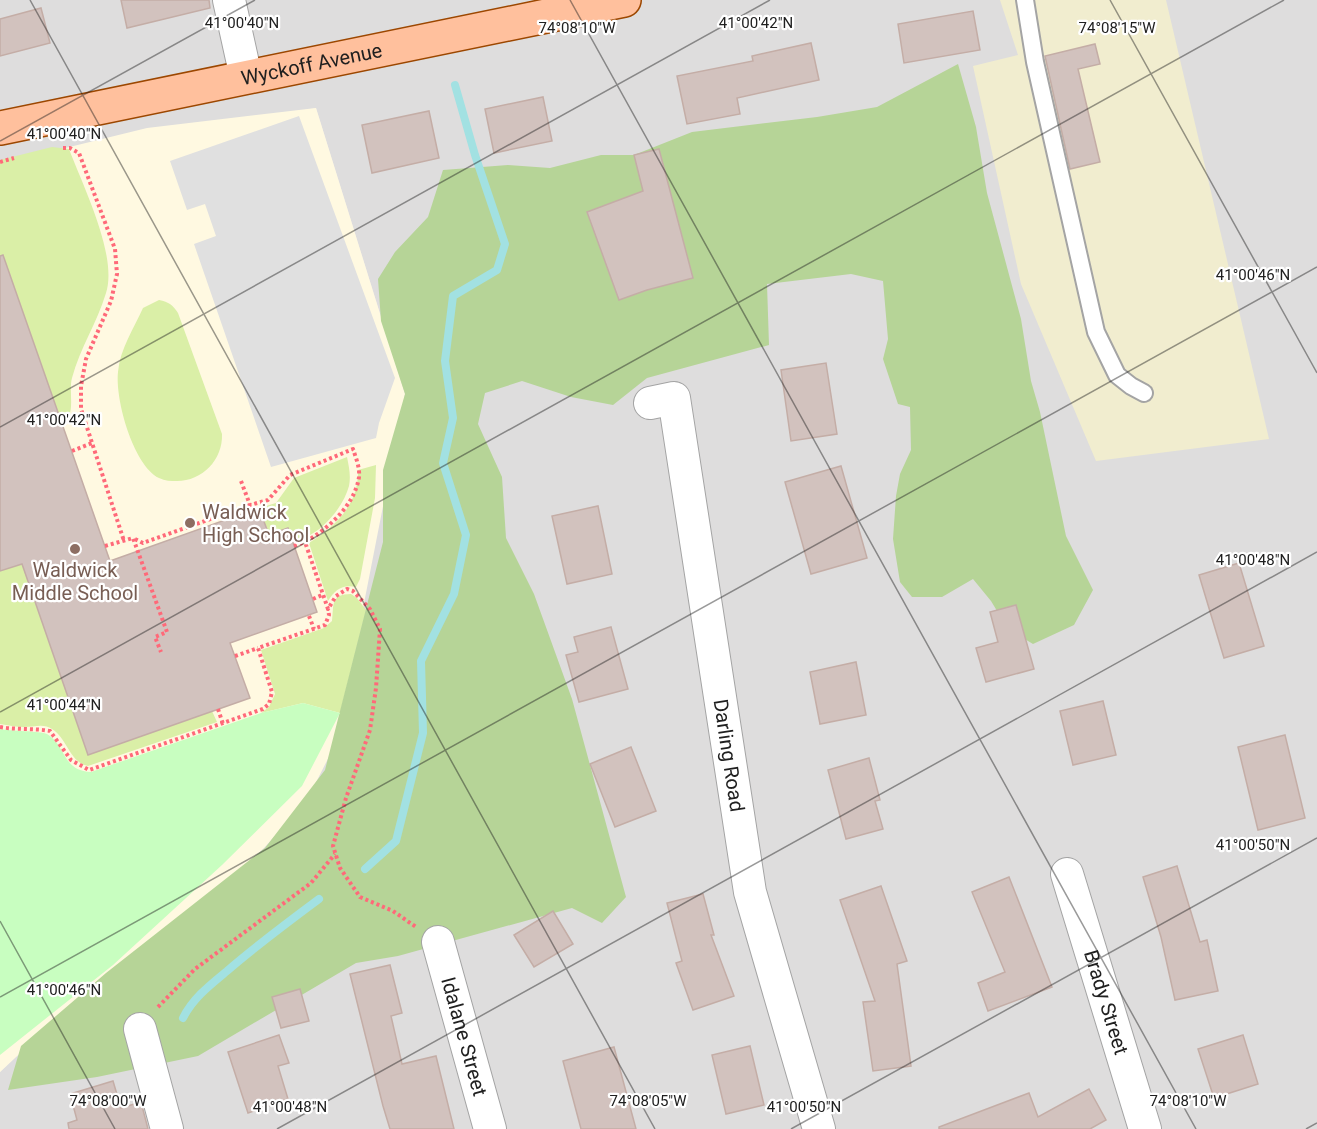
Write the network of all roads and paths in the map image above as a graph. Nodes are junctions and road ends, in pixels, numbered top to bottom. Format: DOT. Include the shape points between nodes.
graph roads {
  1 [pos="229,0"];
  2 [pos="624,0"];
  3 [pos="1025,0"];
  4 [pos="246,77"];
  5 [pos="0,128"];
  6 [pos="54,148"];
  7 [pos="22,156"];
  8 [pos="0,162"];
  9 [pos="1144,393"];
  10 [pos="650,403"];
  11 [pos="92,443"];
  12 [pos="72,451"];
  13 [pos="241,480"];
  14 [pos="250,506"];
  15 [pos="133,538"];
  16 [pos="124,541"];
  17 [pos="305,542"];
  18 [pos="105,546"];
  19 [pos="294,546"];
  20 [pos="322,595"];
  21 [pos="313,599"];
  22 [pos="328,609"];
  23 [pos="309,616"];
  24 [pos="314,629"];
  25 [pos="258,648"];
  26 [pos="161,652"];
  27 [pos="235,656"];
  28 [pos="218,709"];
  29 [pos="223,724"];
  30 [pos="0,727"];
  31 [pos="336,853"];
  32 [pos="1066,874"];
  33 [pos="438,942"];
  34 [pos="140,1029"];
  35 [pos="167,1129"];
  36 [pos="490,1129"];
  37 [pos="819,1129"];
  38 [pos="1145,1129"];
  1 -- 4 [label="street"];
  2 -- 4 [label="main road, Wyckoff Avenue"];
  3 -- 9 [label="lane" via="1035,62 1096,332 1117,375"];
  4 -- 5 [label="main road, Wyckoff Avenue"];
  6 -- 11 [label="path" via="70,148 79,153 115,249 117,274 111,302 86,358 81,386 81,410"];
  7 -- 8 [label="path"];
  10 -- 37 [label="street, Darling Road" via="674,398 750,892"];
  11 -- 12 [label="path"];
  11 -- 16 [label="path"];
  13 -- 14 [label="path"];
  14 -- 15 [label="path" via="143,543"];
  14 -- 17 [label="path" via="268,500 290,474 353,449 360,476 354,492 328,526"];
  15 -- 16 [label="path"];
  15 -- 26 [label="path" via="167,632 155,637"];
  16 -- 18 [label="path"];
  17 -- 19 [label="path"];
  17 -- 20 [label="path"];
  20 -- 21 [label="path"];
  20 -- 22 [label="path"];
  22 -- 24 [label="path" via="329,621"];
  22 -- 31 [label="path" via="341,592 353,591 370,609 380,629 370,730 333,846"];
  23 -- 24 [label="path"];
  24 -- 25 [label="path"];
  25 -- 27 [label="path"];
  25 -- 29 [label="path" via="272,692 269,704"];
  28 -- 29 [label="path"];
  29 -- 30 [label="path" via="89,770 71,760 50,731"];
  31 -- 33 [label="path" via="340,868 360,897 393,911"];
  31 -- 34 [label="path" via="311,883 195,969"];
  32 -- 38 [label="street, Brady Street"];
  33 -- 36 [label="street, Idalane Street"];
  34 -- 35 [label="street"];
}
